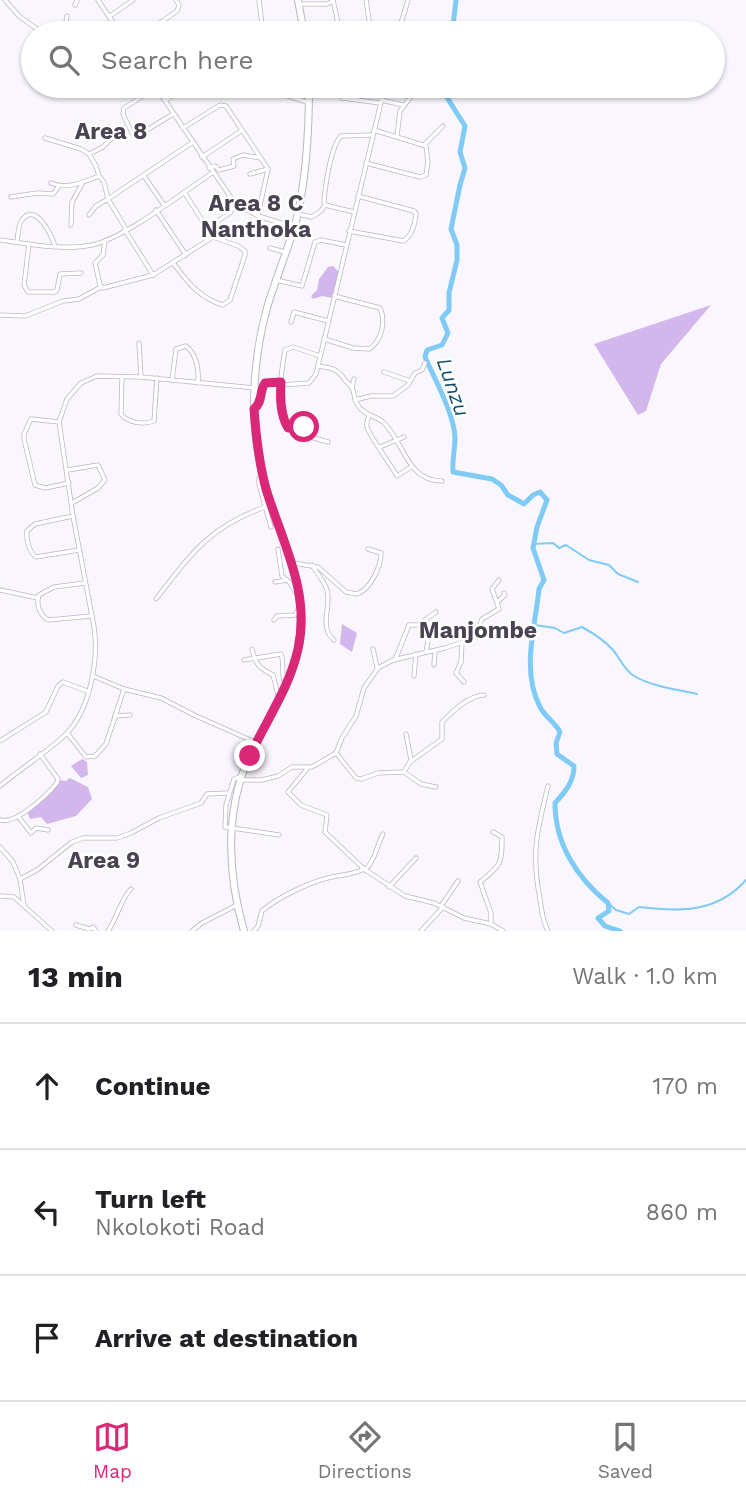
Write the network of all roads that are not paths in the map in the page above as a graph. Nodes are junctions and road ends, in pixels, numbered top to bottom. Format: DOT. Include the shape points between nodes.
graph roads {
  1 [pos="5,0"];
  2 [pos="99,0"];
  3 [pos="133,0"];
  4 [pos="176,0"];
  5 [pos="260,0"];
  6 [pos="333,0"];
  7 [pos="366,0"];
  8 [pos="408,0"];
  9 [pos="299,2"];
  10 [pos="66,16"];
  11 [pos="110,16"];
  12 [pos="26,21"];
  13 [pos="66,21"];
  14 [pos="112,21"];
  15 [pos="162,21"];
  16 [pos="262,21"];
  17 [pos="302,21"];
  18 [pos="338,21"];
  19 [pos="369,21"];
  20 [pos="402,21"];
  21 [pos="139,98"];
  22 [pos="163,98"];
  23 [pos="169,98"];
  24 [pos="294,98"];
  25 [pos="309,98"];
  26 [pos="342,98"];
  27 [pos="382,98"];
  28 [pos="410,98"];
  29 [pos="165,101"];
  30 [pos="381,101"];
  31 [pos="309,102"];
  32 [pos="404,105"];
  33 [pos="174,113"];
  34 [pos="443,126"];
  35 [pos="110,127"];
  36 [pos="183,128"];
  37 [pos="374,130"];
  38 [pos="242,131"];
  39 [pos="372,135"];
  40 [pos="397,136"];
  41 [pos="45,138"];
  42 [pos="193,142"];
  43 [pos="424,145"];
  44 [pos="89,154"];
  45 [pos="202,156"];
  46 [pos="261,158"];
  47 [pos="366,163"];
  48 [pos="209,168"];
  49 [pos="268,169"];
  50 [pos="212,173"];
  51 [pos="250,174"];
  52 [pos="99,176"];
  53 [pos="144,176"];
  54 [pos="83,182"];
  55 [pos="51,183"];
  56 [pos="59,186"];
  57 [pos="184,192"];
  58 [pos="358,196"];
  59 [pos="11,197"];
  60 [pos="108,199"];
  61 [pos="236,204"];
  62 [pos="164,205"];
  63 [pos="325,205"];
  64 [pos="156,210"];
  65 [pos="354,212"];
  66 [pos="298,214"];
  67 [pos="89,215"];
  68 [pos="258,216"];
  69 [pos="71,225"];
  70 [pos="294,227"];
  71 [pos="207,228"];
  72 [pos="125,230"];
  73 [pos="349,231"];
  74 [pos="213,237"];
  75 [pos="0,240"];
  76 [pos="105,241"];
  77 [pos="18,242"];
  78 [pos="29,244"];
  79 [pos="346,245"];
  80 [pos="55,246"];
  81 [pos="270,248"];
  82 [pos="286,253"];
  83 [pos="186,255"];
  84 [pos="174,264"];
  85 [pos="81,273"];
  86 [pos="153,275"];
  87 [pos="276,280"];
  88 [pos="101,287"];
  89 [pos="334,296"];
  90 [pos="0,315"];
  91 [pos="328,321"];
  92 [pos="292,323"];
  93 [pos="324,339"];
  94 [pos="139,343"];
  95 [pos="320,356"];
  96 [pos="425,363"];
  97 [pos="318,366"];
  98 [pos="384,372"];
  99 [pos="122,377"];
  100 [pos="141,377"];
  101 [pos="157,378"];
  102 [pos="354,379"];
  103 [pos="172,380"];
  104 [pos="410,381"];
  105 [pos="198,383"];
  106 [pos="281,384"];
  107 [pos="255,388"];
  108 [pos="352,388"];
  109 [pos="355,400"];
  110 [pos="254,409"];
  111 [pos="369,416"];
  112 [pos="59,422"];
  113 [pos="404,437"];
  114 [pos="395,440"];
  115 [pos="328,442"];
  116 [pos="380,447"];
  117 [pos="411,467"];
  118 [pos="68,470"];
  119 [pos="263,474"];
  120 [pos="442,481"];
  121 [pos="69,483"];
  122 [pos="72,503"];
  123 [pos="265,507"];
  124 [pos="73,516"];
  125 [pos="271,527"];
  126 [pos="278,549"];
  127 [pos="368,549"];
  128 [pos="79,550"];
  129 [pos="293,563"];
  130 [pos="313,565"];
  131 [pos="287,580"];
  132 [pos="499,580"];
  133 [pos="275,582"];
  134 [pos="85,583"];
  135 [pos="0,590"];
  136 [pos="504,593"];
  137 [pos="38,598"];
  138 [pos="156,599"];
  139 [pos="497,601"];
  140 [pos="300,603"];
  141 [pos="436,612"];
  142 [pos="92,616"];
  143 [pos="274,620"];
  144 [pos="437,634"];
  145 [pos="334,640"];
  146 [pos="462,643"];
  147 [pos="252,649"];
  148 [pos="373,649"];
  149 [pos="435,650"];
  150 [pos="426,652"];
  151 [pos="416,654"];
  152 [pos="254,658"];
  153 [pos="244,660"];
  154 [pos="395,660"];
  155 [pos="434,665"];
  156 [pos="377,668"];
  157 [pos="93,676"];
  158 [pos="414,676"];
  159 [pos="464,682"];
  160 [pos="286,687"];
  161 [pos="124,689"];
  162 [pos="88,691"];
  163 [pos="484,695"];
  164 [pos="280,701"];
  165 [pos="130,715"];
  166 [pos="115,716"];
  167 [pos="67,733"];
  168 [pos="407,734"];
  169 [pos="0,741"];
  170 [pos="256,742"];
  171 [pos="337,753"];
  172 [pos="40,754"];
  173 [pos="410,762"];
  174 [pos="308,768"];
  175 [pos="404,772"];
  176 [pos="241,778"];
  177 [pos="0,786"];
  178 [pos="548,786"];
  179 [pos="436,787"];
  180 [pos="229,793"];
  181 [pos="18,817"];
  182 [pos="0,820"];
  183 [pos="231,829"];
  184 [pos="48,830"];
  185 [pos="494,832"];
  186 [pos="383,834"];
  187 [pos="279,835"];
  188 [pos="0,847"];
  189 [pos="416,858"];
  190 [pos="364,869"];
  191 [pos="20,878"];
  192 [pos="458,881"];
  193 [pos="389,887"];
  194 [pos="131,889"];
  195 [pos="1,896"];
  196 [pos="237,905"];
  197 [pos="24,906"];
  198 [pos="442,906"];
  199 [pos="491,924"];
  200 [pos="76,925"];
  201 [pos="52,931"];
  202 [pos="96,931"];
  203 [pos="108,931"];
  204 [pos="192,931"];
  205 [pos="244,931"];
  206 [pos="254,931"];
  207 [pos="423,931"];
  208 [pos="503,931"];
  209 [pos="548,931"];
  1 -- 12 [label="street"];
  2 -- 11 [label="street"];
  3 -- 11 [label="street"];
  4 -- 15 [label="street" via="177,11"];
  5 -- 16 [label="street"];
  6 -- 9 [label="street" via="327,4"];
  6 -- 18 [label="street"];
  7 -- 19 [label="street"];
  8 -- 20 [label="street"];
  9 -- 17 [label="main road"];
  10 -- 13 [label="street"];
  11 -- 14 [label="street"];
  21 -- 33 [label="street" via="124,108 132,134 142,133"];
  22 -- 29 [label="street"];
  23 -- 29 [label="street"];
  24 -- 31 [label="street"];
  25 -- 31 [label="main road"];
  26 -- 30 [label="street"];
  27 -- 30 [label="street"];
  28 -- 32 [label="street"];
  29 -- 33 [label="street"];
  30 -- 32 [label="street"];
  30 -- 37 [label="street"];
  31 -- 66 [label="main road"];
  32 -- 40 [label="street"];
  33 -- 36 [label="street"];
  34 -- 43 [label="street"];
  35 -- 44 [label="street" via="111,138"];
  36 -- 38 [label="street" via="223,104"];
  36 -- 42 [label="street"];
  37 -- 39 [label="street"];
  37 -- 40 [label="street"];
  38 -- 45 [label="street"];
  38 -- 46 [label="street"];
  39 -- 47 [label="street"];
  39 -- 63 [label="street" via="338,138"];
  40 -- 43 [label="street"];
  41 -- 44 [label="street"];
  42 -- 45 [label="street"];
  42 -- 53 [label="street"];
  43 -- 47 [label="street" via="428,150 424,177"];
  44 -- 52 [label="street"];
  45 -- 48 [label="street"];
  46 -- 48 [label="street" via="243,155 233,159 230,168"];
  46 -- 49 [label="street"];
  47 -- 58 [label="street"];
  48 -- 50 [label="street"];
  49 -- 51 [label="street"];
  49 -- 68 [label="street"];
  50 -- 57 [label="street"];
  50 -- 61 [label="street"];
  52 -- 54 [label="street"];
  52 -- 60 [label="street"];
  53 -- 60 [label="street"];
  53 -- 62 [label="street"];
  54 -- 56 [label="street"];
  54 -- 69 [label="street" via="72,202"];
  55 -- 56 [label="street"];
  56 -- 59 [label="street" via="53,194"];
  57 -- 62 [label="street"];
  57 -- 71 [label="street"];
  58 -- 65 [label="street"];
  58 -- 73 [label="street" via="411,209 416,219 404,241"];
  60 -- 67 [label="street"];
  60 -- 72 [label="street"];
  61 -- 68 [label="street"];
  61 -- 71 [label="street"];
  62 -- 64 [label="street"];
  63 -- 65 [label="street"];
  63 -- 66 [label="street" via="312,217"];
  64 -- 72 [label="street"];
  64 -- 83 [label="street"];
  65 -- 73 [label="street"];
  66 -- 70 [label="main road"];
  68 -- 70 [label="street"];
  70 -- 82 [label="main road"];
  71 -- 74 [label="street"];
  72 -- 76 [label="street"];
  72 -- 86 [label="street"];
  73 -- 79 [label="street"];
  74 -- 83 [label="street"];
  74 -- 84 [label="street" via="245,253 226,304 207,300"];
  75 -- 77 [label="street"];
  76 -- 80 [label="street"];
  76 -- 88 [label="street" via="103,255 95,263"];
  77 -- 78 [label="street"];
  77 -- 80 [label="street" via="20,222 30,216 45,224"];
  78 -- 80 [label="street"];
  78 -- 85 [label="street" via="24,285 28,292 55,292 60,274"];
  79 -- 87 [label="street" via="315,242 302,286"];
  79 -- 89 [label="street"];
  81 -- 82 [label="street"];
  82 -- 87 [label="main road"];
  83 -- 84 [label="street"];
  84 -- 86 [label="street"];
  86 -- 88 [label="street"];
  87 -- 107 [label="main road" via="260,339"];
  88 -- 90 [label="street" via="25,316"];
  89 -- 91 [label="street"];
  89 -- 93 [label="street" via="380,308 381,332 369,349"];
  91 -- 92 [label="street" via="294,312"];
  91 -- 93 [label="street"];
  93 -- 95 [label="street"];
  94 -- 100 [label="street"];
  95 -- 97 [label="street"];
  95 -- 106 [label="street" via="287,348"];
  96 -- 104 [label="street"];
  97 -- 106 [label="street" via="309,383"];
  97 -- 108 [label="street" via="337,370"];
  98 -- 104 [label="street"];
  99 -- 100 [label="street"];
  99 -- 101 [label="street" via="121,414 126,420 146,423 154,421"];
  99 -- 112 [label="street" via="97,376 81,383"];
  100 -- 101 [label="street"];
  101 -- 103 [label="street"];
  102 -- 108 [label="street"];
  103 -- 105 [label="street"];
  103 -- 105 [label="street" via="176,349 186,346 198,365"];
  104 -- 109 [label="street" via="393,396"];
  105 -- 107 [label="street"];
  106 -- 110 [label="street" via="265,383 261,402"];
  106 -- 115 [label="street" via="288,428 304,427 314,438"];
  107 -- 110 [label="main road"];
  108 -- 109 [label="street"];
  109 -- 111 [label="street"];
  110 -- 119 [label="main road"];
  111 -- 114 [label="street" via="382,421"];
  111 -- 116 [label="street" via="366,426"];
  112 -- 118 [label="street"];
  112 -- 121 [label="street" via="32,419 24,439 35,485 45,488"];
  113 -- 114 [label="street"];
  114 -- 116 [label="street"];
  114 -- 117 [label="street"];
  116 -- 117 [label="street" via="397,476"];
  117 -- 120 [label="street"];
  118 -- 121 [label="street"];
  118 -- 122 [label="street" via="97,465 105,478 98,488"];
  119 -- 123 [label="street" via="259,478"];
  119 -- 129 [label="main road"];
  121 -- 122 [label="street"];
  122 -- 124 [label="street"];
  123 -- 125 [label="street"];
  123 -- 138 [label="street" via="211,534"];
  124 -- 128 [label="street"];
  124 -- 128 [label="street" via="35,524 27,538 36,557"];
  126 -- 131 [label="street" via="282,576"];
  127 -- 130 [label="street" via="382,555 362,593 346,592"];
  128 -- 134 [label="street"];
  129 -- 130 [label="street"];
  129 -- 140 [label="main road"];
  130 -- 145 [label="street" via="326,587 327,629"];
  131 -- 133 [label="street"];
  131 -- 140 [label="street"];
  132 -- 139 [label="street" via="492,589"];
  134 -- 137 [label="street" via="49,588"];
  134 -- 142 [label="street"];
  135 -- 137 [label="street"];
  136 -- 139 [label="street"];
  137 -- 142 [label="street" via="41,614 48,620"];
  139 -- 146 [label="street" via="499,609"];
  140 -- 143 [label="street" via="295,615"];
  140 -- 160 [label="main road" via="299,646"];
  141 -- 154 [label="street" via="418,625 409,625"];
  142 -- 157 [label="street" via="97,654"];
  144 -- 150 [label="street" via="429,635"];
  146 -- 149 [label="street"];
  146 -- 159 [label="street" via="456,673"];
  147 -- 152 [label="street"];
  148 -- 156 [label="street"];
  149 -- 150 [label="street"];
  149 -- 155 [label="street"];
  150 -- 151 [label="street"];
  151 -- 154 [label="street"];
  151 -- 158 [label="street"];
  152 -- 153 [label="street"];
  152 -- 160 [label="street" via="281,653"];
  152 -- 164 [label="street" via="259,668 273,676"];
  154 -- 156 [label="street"];
  156 -- 171 [label="street"];
  157 -- 161 [label="street"];
  157 -- 162 [label="street"];
  160 -- 164 [label="main road"];
  161 -- 166 [label="street"];
  161 -- 170 [label="street" via="161,698"];
  162 -- 167 [label="street" via="77,721"];
  162 -- 169 [label="street" via="63,682 46,712"];
  163 -- 173 [label="street" via="449,715 442,722 442,739"];
  164 -- 170 [label="main road"];
  165 -- 166 [label="street"];
  166 -- 167 [label="street" via="106,744 90,758"];
  167 -- 172 [label="street"];
  168 -- 173 [label="street"];
  170 -- 176 [label="main road"];
  171 -- 174 [label="street"];
  171 -- 175 [label="street" via="356,778"];
  172 -- 177 [label="street"];
  172 -- 181 [label="street" via="57,783"];
  173 -- 175 [label="street"];
  174 -- 176 [label="street" via="292,767 262,780"];
  174 -- 190 [label="street" via="288,792 302,805 327,815 325,832"];
  175 -- 179 [label="street" via="421,784"];
  176 -- 180 [label="street" via="234,779"];
  176 -- 183 [label="main road"];
  178 -- 209 [label="street" via="537,832 535,875"];
  180 -- 183 [label="street" via="225,826"];
  180 -- 191 [label="street" via="207,794 201,803 117,838 72,842"];
  181 -- 182 [label="street"];
  181 -- 184 [label="street" via="31,833 36,828"];
  183 -- 187 [label="street"];
  183 -- 196 [label="main road"];
  185 -- 199 [label="street" via="502,837 501,862 480,882"];
  186 -- 190 [label="street" via="375,857"];
  188 -- 191 [label="street"];
  189 -- 193 [label="street"];
  190 -- 193 [label="street"];
  190 -- 206 [label="street" via="309,885 264,908"];
  191 -- 197 [label="street"];
  192 -- 198 [label="street"];
  193 -- 198 [label="street"];
  194 -- 203 [label="street"];
  195 -- 197 [label="street" via="14,897"];
  196 -- 204 [label="street"];
  196 -- 205 [label="main road"];
  197 -- 201 [label="street"];
  198 -- 199 [label="street" via="464,918"];
  198 -- 207 [label="street"];
  199 -- 208 [label="street"];
  200 -- 202 [label="street"];
}
